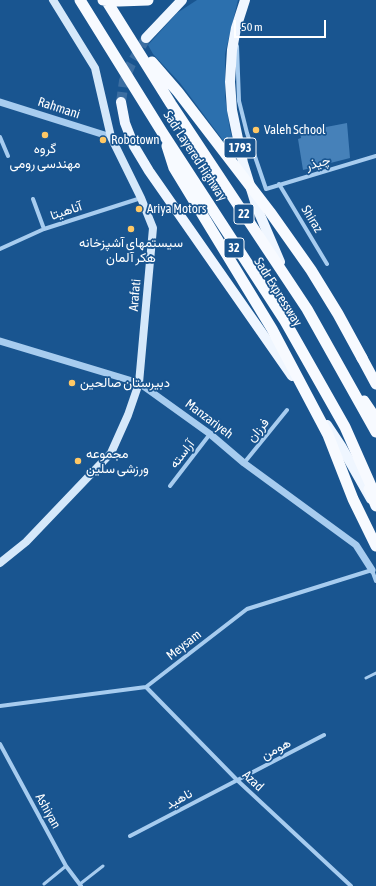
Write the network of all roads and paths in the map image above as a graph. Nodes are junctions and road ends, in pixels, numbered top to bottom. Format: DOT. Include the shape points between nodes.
graph roads {
  1 [pos="53,0"];
  2 [pos="75,0"];
  3 [pos="80,0"];
  4 [pos="105,0"];
  5 [pos="148,0"];
  6 [pos="182,0"];
  7 [pos="245,0"];
  8 [pos="236,28"];
  9 [pos="130,37"];
  10 [pos="146,38"];
  11 [pos="0,102"];
  12 [pos="121,102"];
  13 [pos="162,132"];
  14 [pos="0,137"];
  15 [pos="110,137"];
  16 [pos="8,156"];
  17 [pos="376,156"];
  18 [pos="279,184"];
  19 [pos="141,198"];
  20 [pos="33,199"];
  21 [pos="44,229"];
  22 [pos="0,249"];
  23 [pos="280,262"];
  24 [pos="327,264"];
  25 [pos="0,341"];
  26 [pos="139,382"];
  27 [pos="376,384"];
  28 [pos="287,410"];
  29 [pos="376,419"];
  30 [pos="376,432"];
  31 [pos="210,434"];
  32 [pos="244,462"];
  33 [pos="170,486"];
  34 [pos="376,497"];
  35 [pos="376,506"];
  36 [pos="376,509"];
  37 [pos="376,546"];
  38 [pos="0,563"];
  39 [pos="372,570"];
  40 [pos="376,581"];
  41 [pos="376,673"];
  42 [pos="366,678"];
  43 [pos="146,687"];
  44 [pos="0,706"];
  45 [pos="324,735"];
  46 [pos="0,744"];
  47 [pos="237,780"];
  48 [pos="130,836"];
  49 [pos="66,866"];
  50 [pos="103,866"];
  51 [pos="44,884"];
  52 [pos="81,885"];
  53 [pos="351,886"];
  1 -- 15 [label="main road, Arafati" via="95,68"];
  2 -- 35 [label="highway, Sadr Expressway / 32" via="282,323 342,429"];
  3 -- 13 [label="highway, Sadr Layered Highway / 22, bridge"];
  4 -- 5 [label="highway, bridge"];
  4 -- 9 [label="highway, Sadr Layered Highway / 22, bridge"];
  4 -- 23 [label="highway, Sadr Expressway / 32"];
  6 -- 10 [label="main road"];
  7 -- 8 [label="main road, 1793"];
  8 -- 18 [label="street, چیذر" via="240,101 247,133 266,188"];
  8 -- 23 [label="main road, 1793" via="230,82 232,110 243,163 257,208"];
  9 -- 27 [label="highway, bridge" via="178,92 270,212 311,270"];
  9 -- 30 [label="highway, Sadr Layered Highway / 22, bridge" via="307,309"];
  11 -- 15 [label="street, Rahmani"];
  12 -- 36 [label="main road" via="125,123 134,146 149,171 341,446"];
  13 -- 34 [label="highway, Sadr Layered Highway / 22, bridge" via="285,322 346,427"];
  13 -- 37 [label="highway, bridge" via="174,168 272,329 328,436 353,499"];
  14 -- 16 [label="street"];
  15 -- 19 [label="main road, Arafati"];
  17 -- 18 [label="street, چیذر"];
  18 -- 24 [label="street, Shiraz"];
  19 -- 21 [label="street, آناهیتا"];
  19 -- 26 [label="main road, Arafati" via="153,228"];
  20 -- 21 [label="street"];
  21 -- 22 [label="street, آناهیتا"];
  23 -- 29 [label="highway, Sadr Expressway / 32" via="310,307"];
  25 -- 26 [label="street, Manzariyeh"];
  26 -- 31 [label="street, Manzariyeh"];
  26 -- 38 [label="main road, Arafati" via="128,416 111,453 26,542"];
  28 -- 32 [label="street, فرزان"];
  31 -- 32 [label="street, Manzariyeh"];
  31 -- 33 [label="street, آراسته"];
  32 -- 39 [label="street, Manzariyeh" via="356,545"];
  39 -- 40 [label="street"];
  39 -- 43 [label="street, Meysam" via="247,609"];
  41 -- 42 [label="lane"];
  43 -- 44 [label="street"];
  43 -- 47 [label="street, Azad"];
  45 -- 47 [label="street, هومن"];
  46 -- 49 [label="street, Ashiyan"];
  47 -- 48 [label="street, ناهید"];
  47 -- 53 [label="street, Azad"];
  49 -- 51 [label="lane"];
  49 -- 52 [label="street, Ashiyan"];
  50 -- 52 [label="lane"];
}
